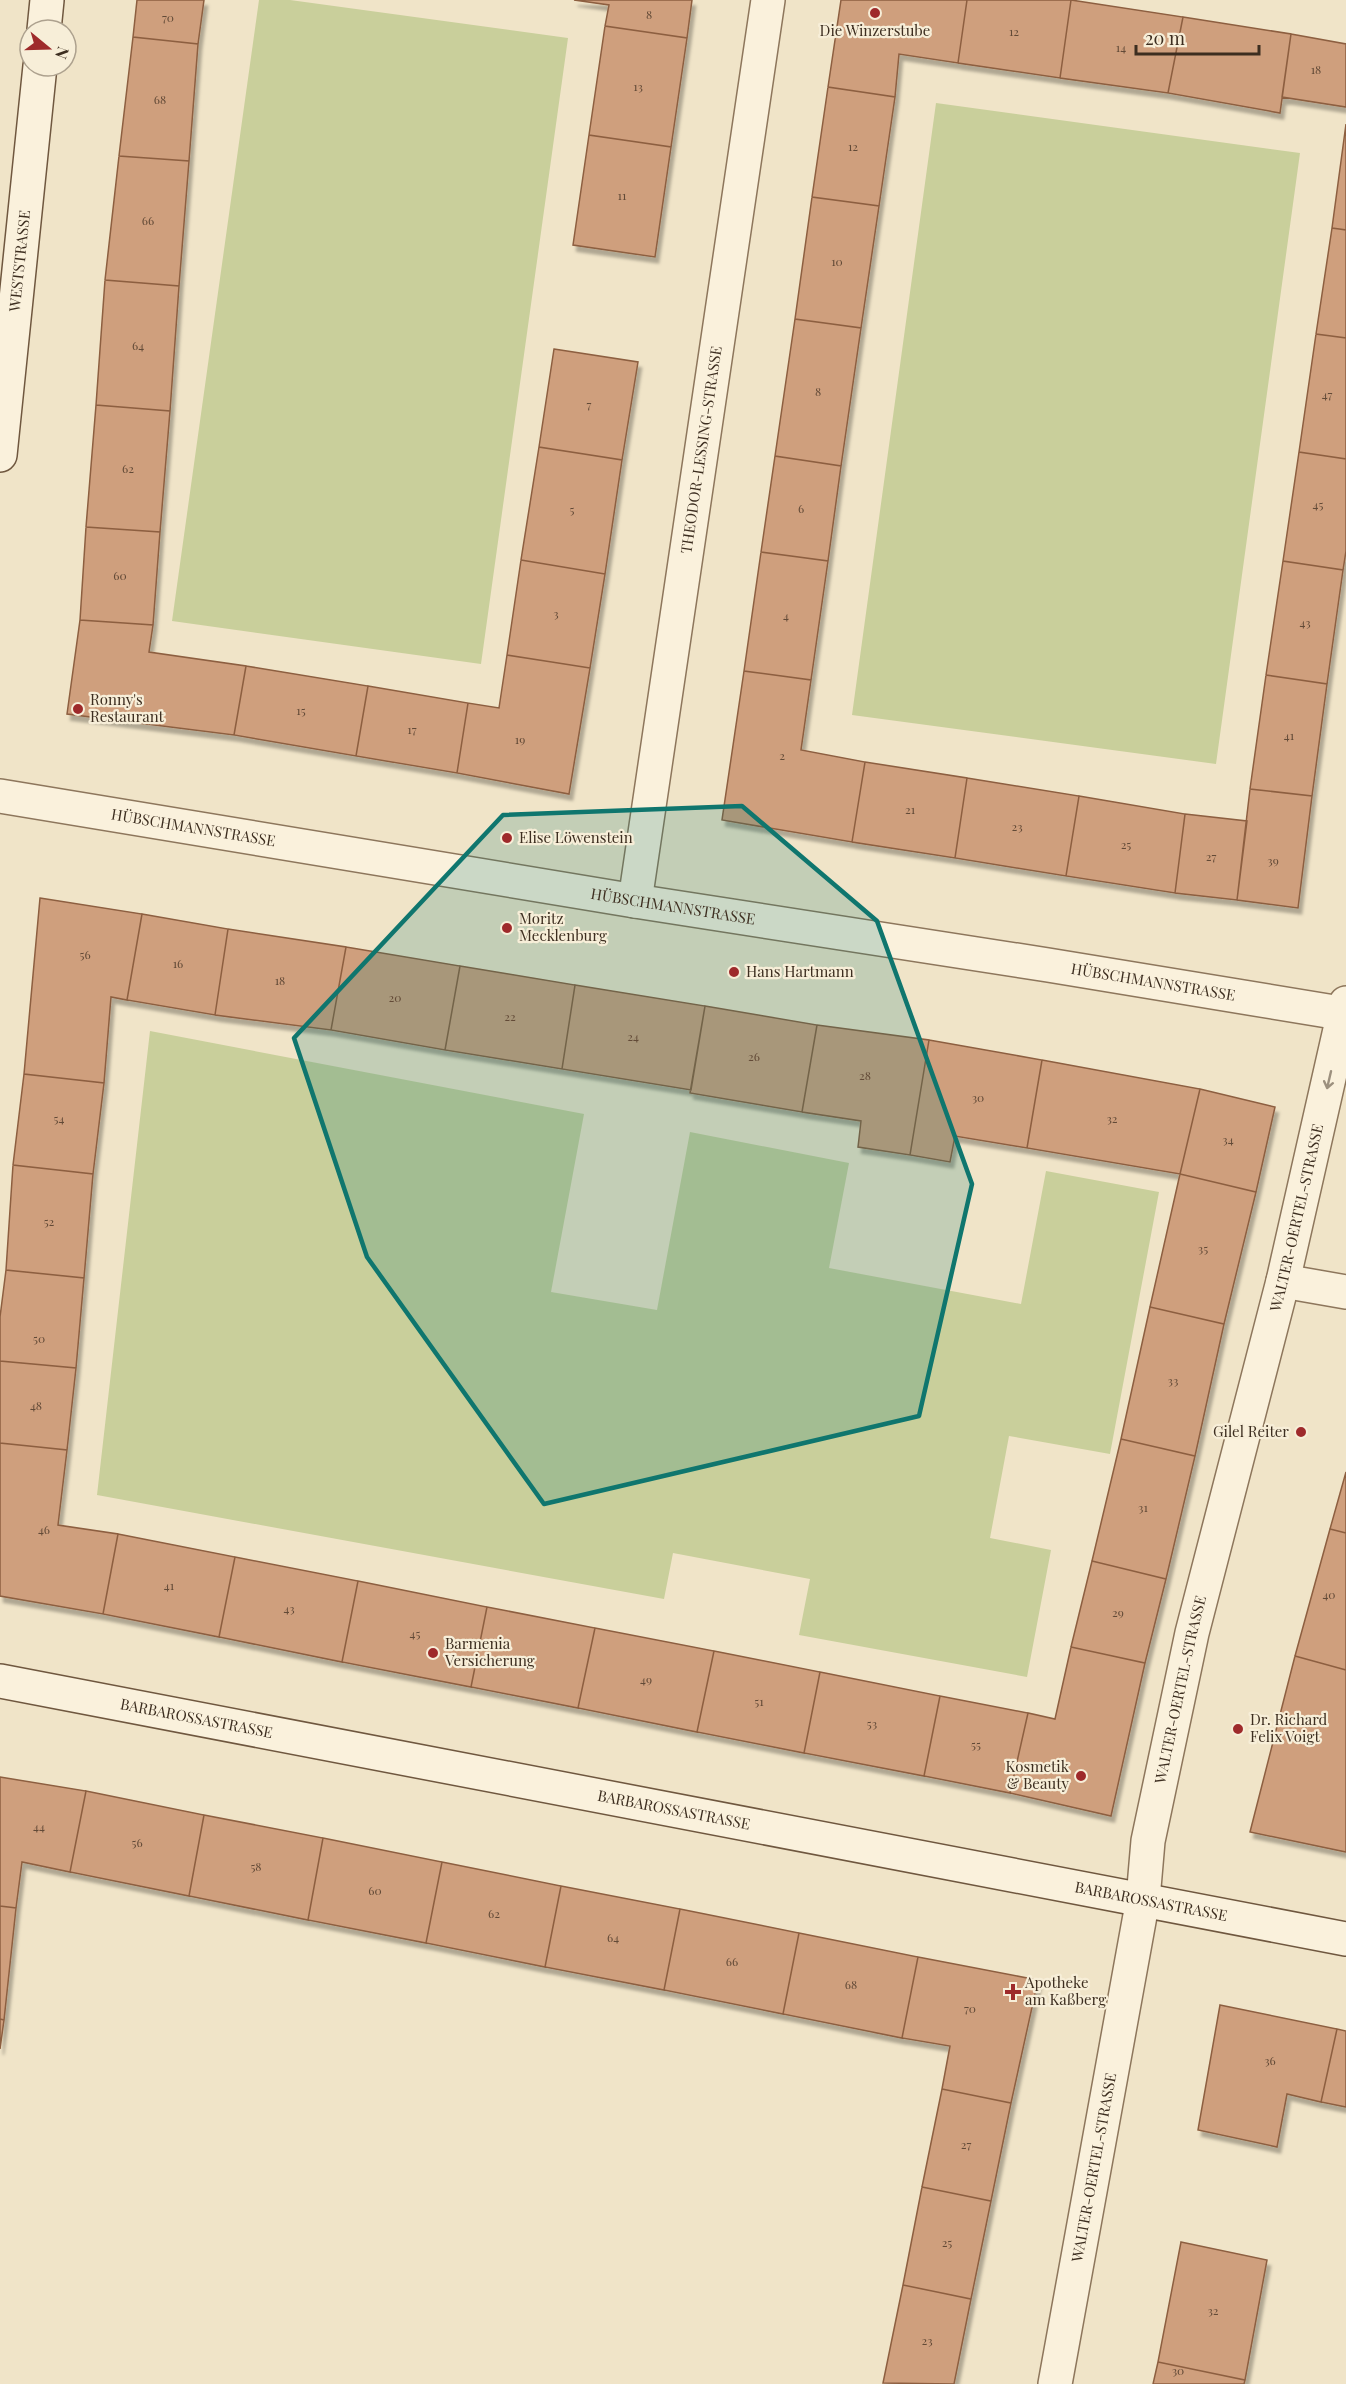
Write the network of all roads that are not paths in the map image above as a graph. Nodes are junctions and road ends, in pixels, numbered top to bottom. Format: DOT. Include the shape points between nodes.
graph roads {
  1 [pos="47,0"];
  2 [pos="768,0"];
  3 [pos="45,18"];
  4 [pos="39,78"];
  5 [pos="0,455"];
  6 [pos="0,796"];
  7 [pos="635,901"];
  8 [pos="1345,1010"];
  9 [pos="1283,1281"];
  10 [pos="1346,1292"];
  11 [pos="0,1681"];
  12 [pos="1143,1899"];
  13 [pos="1346,1939"];
  14 [pos="1055,2384"];
  1 -- 3 [label="street"];
  2 -- 7 [label="street, THEODOR-LESSING-STRASSE"];
  4 -- 5 [label="street, WESTSTRASSE"];
  6 -- 7 [label="street, HÜBSCHMANNSTRASSE"];
  7 -- 8 [label="street, HÜBSCHMANNSTRASSE"];
  8 -- 9 [label="street, WALTER-OERTEL-STRASSE, one-way"];
  9 -- 10 [label="street"];
  9 -- 12 [label="street, WALTER-OERTEL-STRASSE" via="1192,1633 1148,1841"];
  11 -- 12 [label="street, BARBAROSSASTRASSE"];
  12 -- 13 [label="street, BARBAROSSASTRASSE"];
  12 -- 14 [label="street, WALTER-OERTEL-STRASSE"];
}
